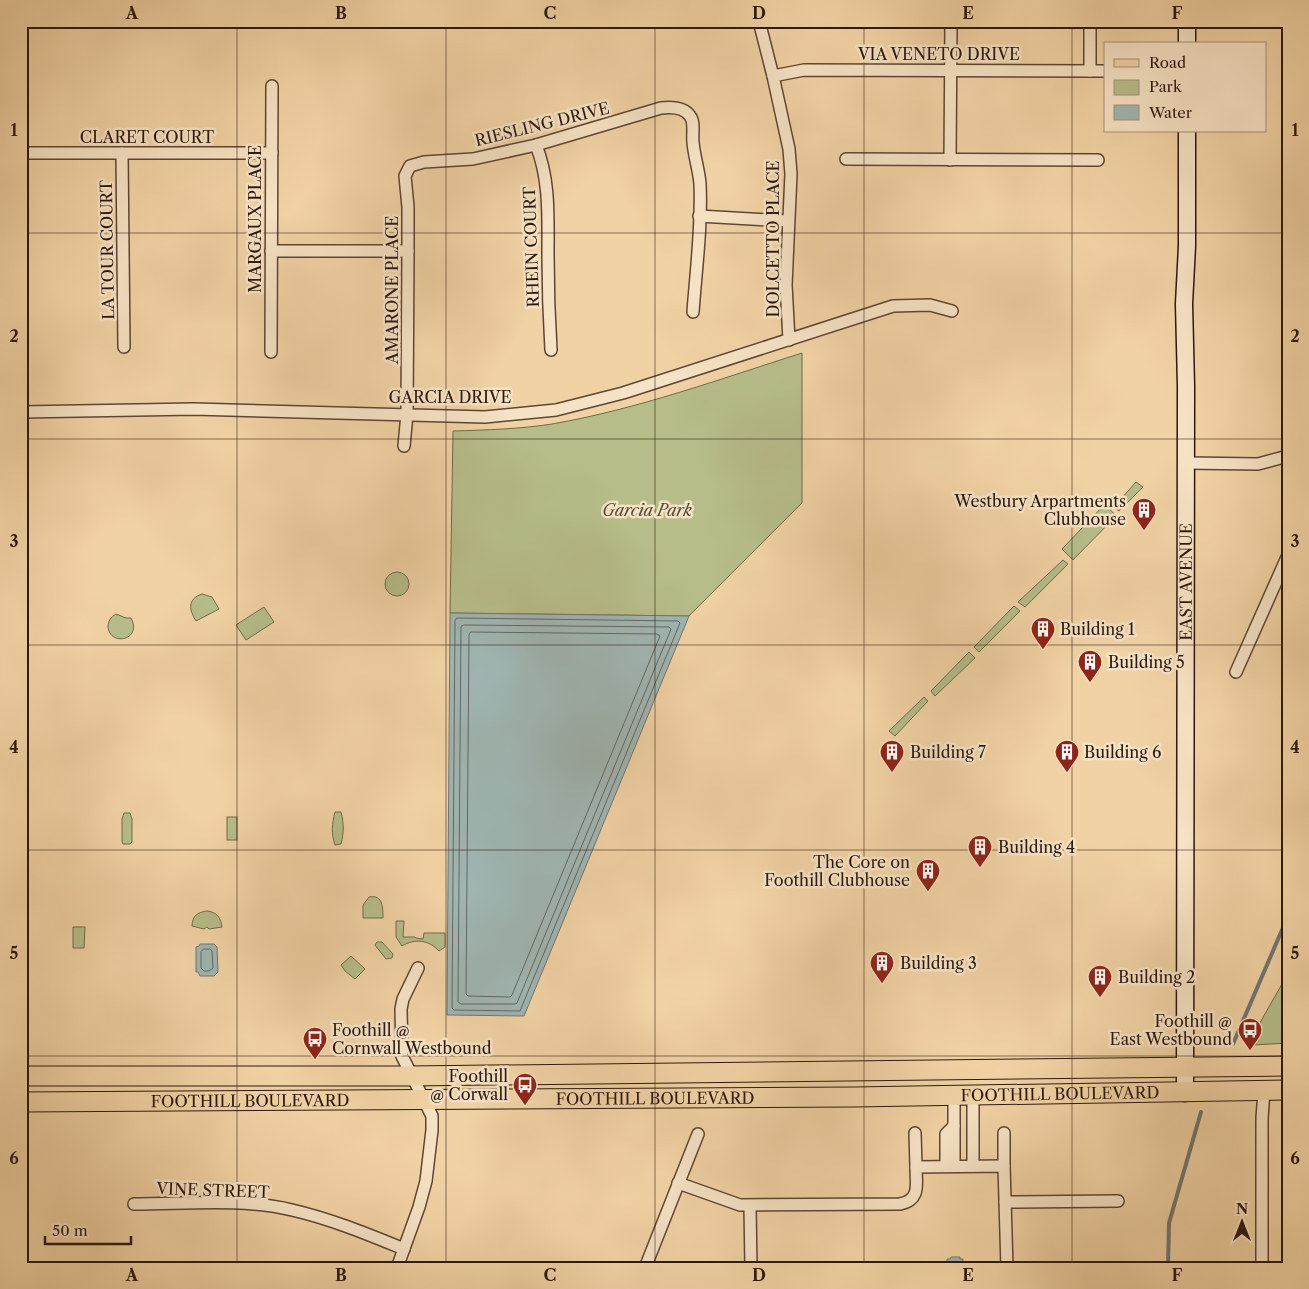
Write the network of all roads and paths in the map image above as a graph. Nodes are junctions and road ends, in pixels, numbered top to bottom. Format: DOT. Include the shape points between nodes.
graph roads {
  1 [pos="758,21"];
  2 [pos="951,21"];
  3 [pos="1090,21"];
  4 [pos="1187,21"];
  5 [pos="1187,42"];
  6 [pos="951,70"];
  7 [pos="1090,70"];
  8 [pos="1104,71"];
  9 [pos="773,76"];
  10 [pos="272,86"];
  11 [pos="1187,132"];
  12 [pos="536,145"];
  13 [pos="21,153"];
  14 [pos="122,153"];
  15 [pos="272,153"];
  16 [pos="846,159"];
  17 [pos="950,160"];
  18 [pos="1098,160"];
  19 [pos="410,166"];
  20 [pos="699,216"];
  21 [pos="788,221"];
  22 [pos="271,251"];
  23 [pos="408,251"];
  24 [pos="952,311"];
  25 [pos="693,312"];
  26 [pos="789,340"];
  27 [pos="124,347"];
  28 [pos="551,350"];
  29 [pos="271,352"];
  30 [pos="21,412"];
  31 [pos="407,414"];
  32 [pos="404,446"];
  33 [pos="1288,456"];
  34 [pos="1186,463"];
  35 [pos="1288,555"];
  36 [pos="1236,672"];
  37 [pos="418,968"];
  38 [pos="1288,1066"];
  39 [pos="1185,1067"];
  40 [pos="21,1076"];
  41 [pos="410,1076"];
  42 [pos="1288,1090"];
  43 [pos="1264,1091"];
  44 [pos="1185,1093"];
  45 [pos="973,1095"];
  46 [pos="954,1096"];
  47 [pos="423,1099"];
  48 [pos="21,1102"];
  49 [pos="915,1133"];
  50 [pos="1004,1133"];
  51 [pos="698,1134"];
  52 [pos="950,1166"];
  53 [pos="973,1166"];
  54 [pos="1004,1166"];
  55 [pos="916,1167"];
  56 [pos="678,1183"];
  57 [pos="1118,1201"];
  58 [pos="1005,1202"];
  59 [pos="134,1204"];
  60 [pos="750,1206"];
  61 [pos="404,1249"];
  62 [pos="397,1268"];
  63 [pos="645,1268"];
  64 [pos="751,1268"];
  65 [pos="1007,1268"];
  66 [pos="1262,1268"];
  1 -- 9 [label="street, DOLCETTO PLACE"];
  2 -- 6 [label="street"];
  3 -- 7 [label="street"];
  4 -- 5 [label="main road"];
  6 -- 7 [label="street, VIA VENETO DRIVE"];
  6 -- 9 [label="street, VIA VENETO DRIVE" via="804,70"];
  6 -- 17 [label="street"];
  7 -- 8 [label="street, VIA VENETO DRIVE"];
  9 -- 21 [label="street, DOLCETTO PLACE" via="789,149"];
  10 -- 15 [label="street, MARGAUX PLACE"];
  11 -- 34 [label="main road, EAST AVENUE"];
  12 -- 19 [label="street, RIESLING DRIVE" via="473,159"];
  12 -- 20 [label="street, RIESLING DRIVE" via="661,108 681,110 690,116 693,125 700,184"];
  12 -- 28 [label="street, RHEIN COURT" via="543,164 548,199"];
  13 -- 14 [label="street, CLARET COURT"];
  14 -- 15 [label="street, CLARET COURT"];
  14 -- 27 [label="street, LA TOUR COURT"];
  15 -- 22 [label="street, MARGAUX PLACE"];
  16 -- 17 [label="street"];
  17 -- 18 [label="street"];
  19 -- 23 [label="street, AMARONE PLACE" via="405,176"];
  20 -- 21 [label="street"];
  20 -- 25 [label="street"];
  21 -- 26 [label="street, DOLCETTO PLACE" via="786,285"];
  22 -- 23 [label="street"];
  22 -- 29 [label="street, MARGAUX PLACE"];
  23 -- 31 [label="street, AMARONE PLACE"];
  24 -- 26 [label="street, GARCIA DRIVE" via="930,305 893,306"];
  26 -- 31 [label="street, GARCIA DRIVE" via="623,393 556,410 485,417"];
  30 -- 31 [label="street, GARCIA DRIVE" via="194,408"];
  31 -- 32 [label="street, AMARONE PLACE"];
  33 -- 34 [label="street" via="1258,464"];
  34 -- 39 [label="main road, EAST AVENUE"];
  35 -- 36 [label="street"];
  37 -- 41 [label="street" via="401,1009 402,1056"];
  38 -- 39 [label="main road, FOOTHILL BOULEVARD"];
  39 -- 41 [label="main road, FOOTHILL BOULEVARD"];
  39 -- 44 [label="main road, EAST AVENUE"];
  40 -- 41 [label="main road, FOOTHILL BOULEVARD"];
  41 -- 47 [label="street"];
  42 -- 43 [label="main road, FOOTHILL BOULEVARD"];
  43 -- 44 [label="main road, FOOTHILL BOULEVARD"];
  43 -- 66 [label="street"];
  44 -- 45 [label="main road, FOOTHILL BOULEVARD"];
  45 -- 46 [label="main road, FOOTHILL BOULEVARD"];
  45 -- 53 [label="street"];
  46 -- 47 [label="main road, FOOTHILL BOULEVARD"];
  46 -- 52 [label="street"];
  47 -- 48 [label="main road, FOOTHILL BOULEVARD"];
  47 -- 61 [label="street" via="432,1116 429,1161 419,1207"];
  49 -- 55 [label="street"];
  50 -- 54 [label="street"];
  51 -- 56 [label="street"];
  52 -- 53 [label="street"];
  52 -- 55 [label="street"];
  53 -- 54 [label="street"];
  54 -- 58 [label="street"];
  55 -- 60 [label="street" via="916,1192 908,1203"];
  56 -- 60 [label="street" via="740,1206"];
  56 -- 63 [label="street"];
  57 -- 58 [label="street"];
  58 -- 65 [label="street"];
  59 -- 61 [label="street, VINE STREET" via="225,1203 290,1210 339,1223"];
  60 -- 64 [label="street"];
  61 -- 62 [label="street"];
}
